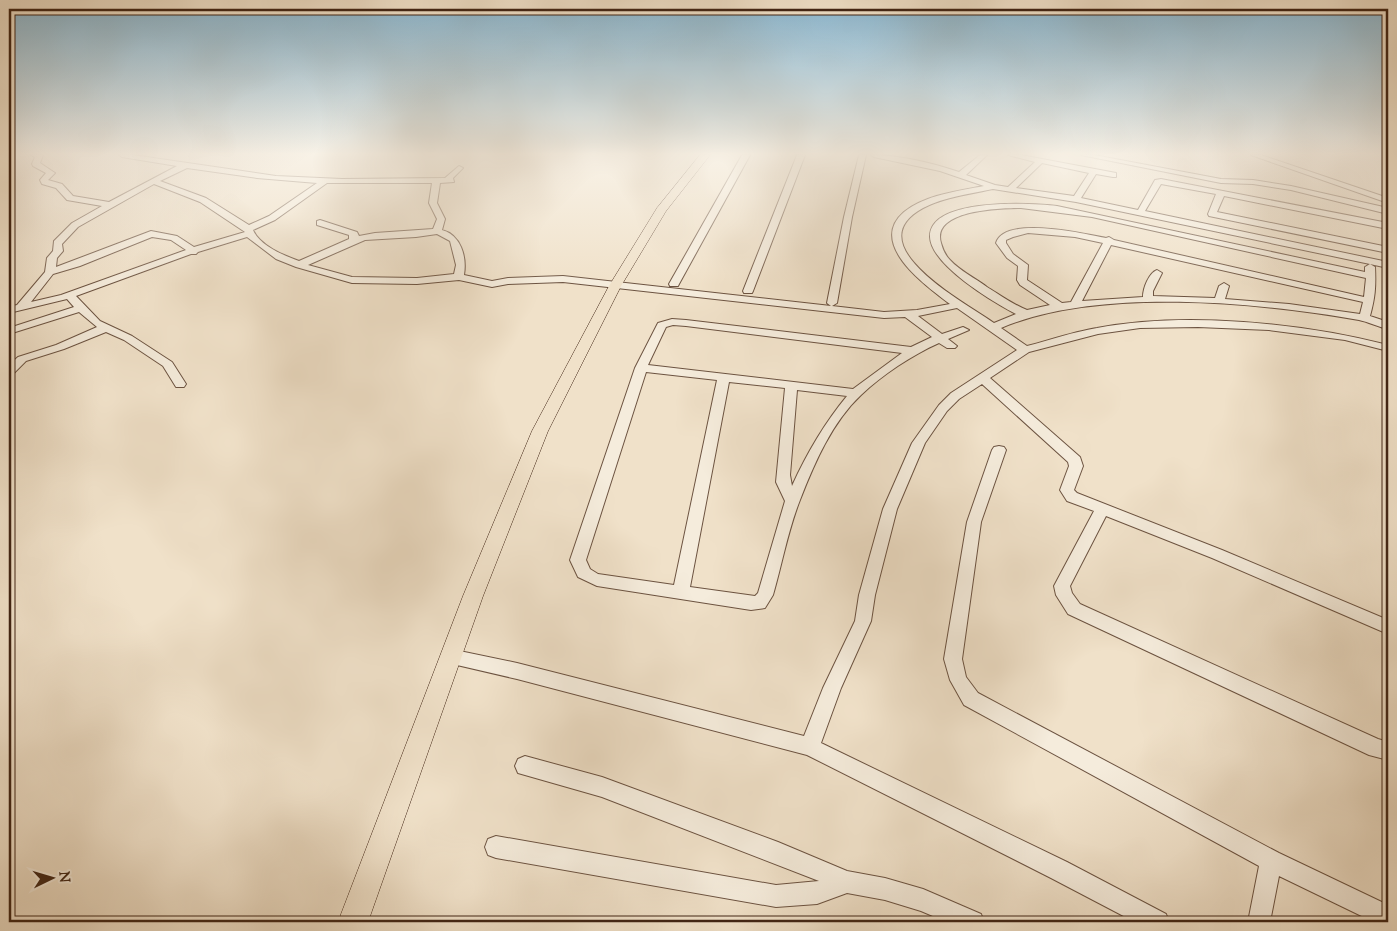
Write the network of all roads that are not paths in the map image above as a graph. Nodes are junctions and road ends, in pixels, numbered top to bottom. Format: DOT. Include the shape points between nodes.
graph roads {
  1 [pos="73,198"];
  2 [pos="121,198"];
  3 [pos="199,198"];
  4 [pos="300,198"];
  5 [pos="435,198"];
  6 [pos="670,198"];
  7 [pos="721,198"];
  8 [pos="784,198"];
  9 [pos="852,198"];
  10 [pos="943,198"];
  11 [pos="1072,198"];
  12 [pos="1148,198"];
  13 [pos="1219,198"];
  14 [pos="1249,198"];
  15 [pos="1333,198"];
  16 [pos="1076,199"];
  17 [pos="110,204"];
  18 [pos="1142,209"];
  19 [pos="1388,212"];
  20 [pos="320,223"];
  21 [pos="1388,226"];
  22 [pos="249,231"];
  23 [pos="437,231"];
  24 [pos="354,240"];
  25 [pos="1109,240"];
  26 [pos="1388,250"];
  27 [pos="193,252"];
  28 [pos="1370,261"];
  29 [pos="1388,265"];
  30 [pos="299,266"];
  31 [pos="50,272"];
  32 [pos="1158,273"];
  33 [pos="1370,276"];
  34 [pos="460,277"];
  35 [pos="674,284"];
  36 [pos="614,286"];
  37 [pos="1224,286"];
  38 [pos="748,291"];
  39 [pos="69,295"];
  40 [pos="1148,300"];
  41 [pos="1220,301"];
  42 [pos="1370,301"];
  43 [pos="832,303"];
  44 [pos="959,305"];
  45 [pos="1074,306"];
  46 [pos="21,307"];
  47 [pos="1060,307"];
  48 [pos="81,308"];
  49 [pos="9,310"];
  50 [pos="908,314"];
  51 [pos="1026,314"];
  52 [pos="1361,317"];
  53 [pos="1388,326"];
  54 [pos="993,327"];
  55 [pos="105,328"];
  56 [pos="964,330"];
  57 [pos="9,331"];
  58 [pos="946,342"];
  59 [pos="1388,348"];
  60 [pos="1025,350"];
  61 [pos="912,352"];
  62 [pos="641,368"];
  63 [pos="9,371"];
  64 [pos="724,377"];
  65 [pos="982,378"];
  66 [pos="180,384"];
  67 [pos="791,385"];
  68 [pos="856,393"];
  69 [pos="1000,450"];
  70 [pos="792,501"];
  71 [pos="1102,509"];
  72 [pos="681,592"];
  73 [pos="1388,627"];
  74 [pos="450,657"];
  75 [pos="810,747"];
  76 [pos="1388,751"];
  77 [pos="525,766"];
  78 [pos="496,847"];
  79 [pos="1271,861"];
  80 [pos="847,882"];
  81 [pos="1388,917"];
  82 [pos="353,922"];
  83 [pos="973,922"];
  84 [pos="1158,922"];
  85 [pos="1259,922"];
  1 -- 17 [label="street"];
  2 -- 17 [label="street"];
  3 -- 22 [label="street"];
  4 -- 22 [label="street"];
  5 -- 23 [label="street" via="433,203 441,218"];
  6 -- 36 [label="main road"];
  7 -- 35 [label="street"];
  8 -- 38 [label="street"];
  9 -- 43 [label="street"];
  10 -- 44 [label="street" via="932,201 904,217 897,228 896,241 906,260 925,280"];
  11 -- 16 [label="street"];
  12 -- 18 [label="street"];
  13 -- 26 [label="street" via="1212,214"];
  14 -- 21 [label="street"];
  15 -- 19 [label="street"];
  16 -- 28 [label="street"];
  17 -- 31 [label="street" via="60,238"];
  20 -- 24 [label="street" via="350,231"];
  22 -- 27 [label="street"];
  22 -- 30 [label="street" via="252,238 279,257"];
  23 -- 24 [label="street" via="377,234"];
  23 -- 34 [label="street" via="456,242"];
  24 -- 30 [label="street"];
  25 -- 42 [label="street"];
  25 -- 45 [label="street"];
  25 -- 47 [label="street" via="1038,231 1014,233 1002,239 1007,252 1023,265 1024,284"];
  27 -- 31 [label="street" via="181,242 151,234"];
  27 -- 39 [label="street"];
  28 -- 29 [label="street"];
  28 -- 33 [label="street"];
  30 -- 34 [label="street" via="352,280 417,281"];
  31 -- 46 [label="street"];
  32 -- 40 [label="street" via="1148,291"];
  33 -- 42 [label="street"];
  33 -- 51 [label="street" via="1042,206 1009,204 978,208 945,220 938,227 934,240 938,252 962,275"];
  34 -- 36 [label="street" via="485,284 559,279"];
  36 -- 50 [label="street" via="859,313"];
  36 -- 74 [label="main road" via="540,430"];
  37 -- 41 [label="street"];
  39 -- 46 [label="street"];
  39 -- 48 [label="street"];
  40 -- 41 [label="street"];
  40 -- 45 [label="street"];
  41 -- 52 [label="street"];
  42 -- 52 [label="street" via="1365,316"];
  44 -- 50 [label="street"];
  44 -- 54 [label="street"];
  45 -- 47 [label="street"];
  46 -- 49 [label="street"];
  47 -- 51 [label="street"];
  48 -- 55 [label="street"];
  48 -- 57 [label="street"];
  50 -- 58 [label="street"];
  51 -- 54 [label="street"];
  52 -- 53 [label="street"];
  54 -- 60 [label="street"];
  55 -- 63 [label="street" via="22,360"];
  55 -- 66 [label="street" via="128,338 168,364"];
  56 -- 58 [label="street"];
  58 -- 61 [label="street"];
  59 -- 60 [label="street" via="1345,337 1268,327 1198,324 1140,325 1097,331"];
  60 -- 65 [label="street"];
  61 -- 62 [label="street" via="672,322 662,325"];
  61 -- 68 [label="street"];
  62 -- 64 [label="street"];
  62 -- 72 [label="street" via="578,560 580,570 597,580"];
  64 -- 67 [label="street"];
  64 -- 72 [label="street"];
  65 -- 71 [label="street" via="1074,460 1076,466 1067,490 1069,494"];
  65 -- 75 [label="street" via="948,401 916,450 890,509 863,621 832,688"];
  67 -- 68 [label="street"];
  67 -- 70 [label="street" via="782,475"];
  68 -- 70 [label="street" via="814,450"];
  69 -- 79 [label="street" via="974,522 953,660 959,684 971,699"];
  70 -- 72 [label="street" via="763,600 751,603"];
  71 -- 73 [label="street"];
  71 -- 76 [label="street" via="1062,586 1074,609"];
  74 -- 75 [label="street" via="517,670"];
  74 -- 82 [label="main road"];
  75 -- 84 [label="street"];
  77 -- 80 [label="street" via="602,787"];
  78 -- 80 [label="street" via="776,896 817,893"];
  79 -- 81 [label="street"];
  79 -- 85 [label="street"];
  80 -- 83 [label="street" via="923,900"];
}
